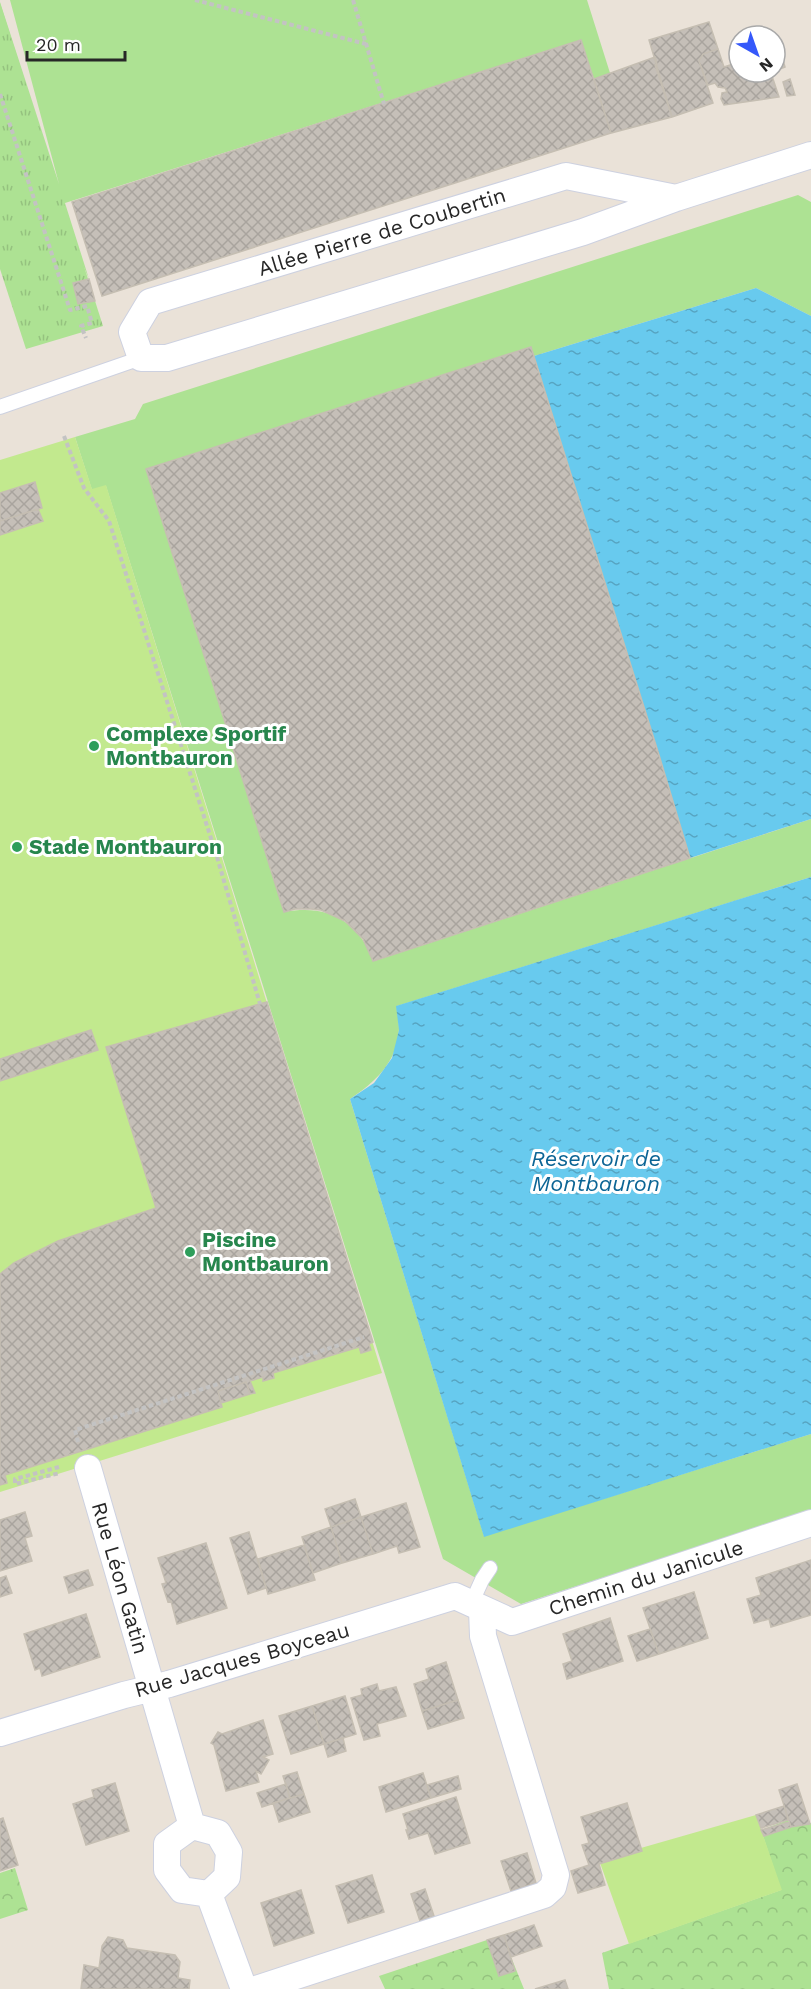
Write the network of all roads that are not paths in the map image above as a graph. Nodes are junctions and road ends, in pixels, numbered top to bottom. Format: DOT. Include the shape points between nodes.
graph roads {
  1 [pos="811,156"];
  2 [pos="676,198"];
  3 [pos="141,358"];
  4 [pos="0,407"];
  5 [pos="77,1461"];
  6 [pos="811,1523"];
  7 [pos="490,1568"];
  8 [pos="477,1606"];
  9 [pos="152,1688"];
  10 [pos="0,1732"];
  11 [pos="192,1826"];
  12 [pos="209,1894"];
  13 [pos="244,1989"];
  14 [pos="256,1989"];
  1 -- 2 [label="street, Allée Pierre de Coubertin"];
  2 -- 3 [label="street, Allée Pierre de Coubertin" via="583,232 167,358"];
  2 -- 3 [label="street, Allée Pierre de Coubertin" via="566,176 150,302 132,332"];
  3 -- 4 [label="lane, Allée Pierre de Coubertin"];
  5 -- 9 [label="street, Rue Léon Gatin"];
  6 -- 8 [label="street, Chemin du Janicule" via="512,1622"];
  7 -- 8 [label="lane" via="482,1580"];
  8 -- 9 [label="street, Rue Jacques Boyceau" via="455,1596"];
  8 -- 14 [label="street" via="556,1875 554,1887 544,1894"];
  9 -- 10 [label="street, Rue Jacques Boyceau"];
  9 -- 11 [label="street, Rue Léon Gatin"];
  11 -- 12 [label="street" via="218,1833 229,1852 227,1877"];
  11 -- 12 [label="street" via="167,1844 167,1870 182,1890"];
  12 -- 13 [label="street"];
}
